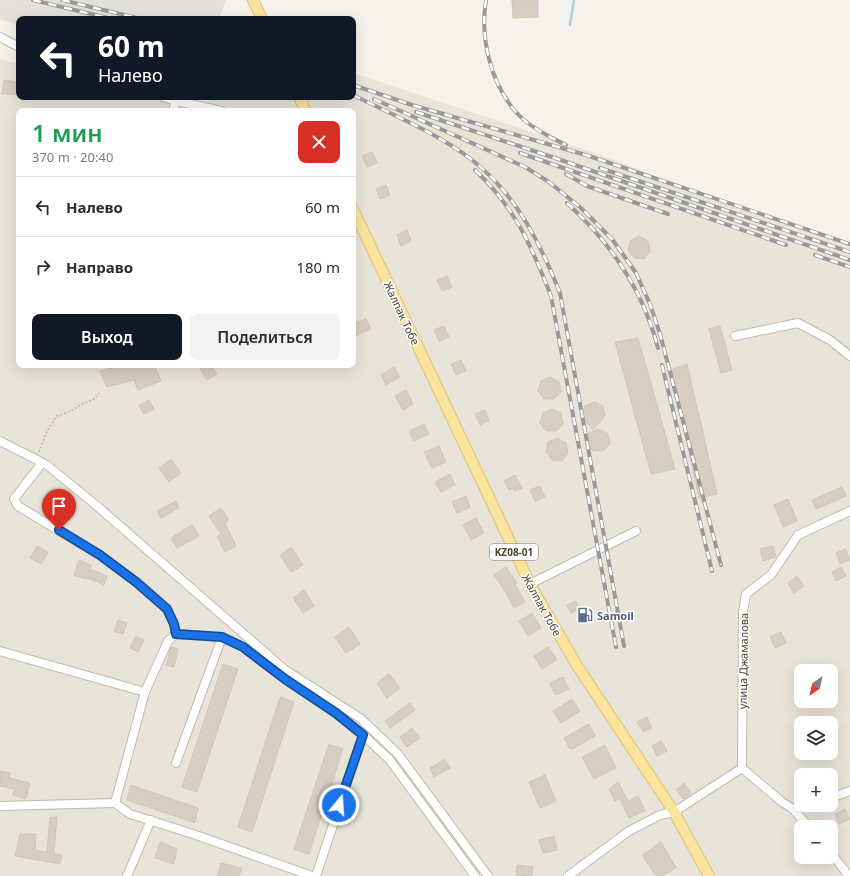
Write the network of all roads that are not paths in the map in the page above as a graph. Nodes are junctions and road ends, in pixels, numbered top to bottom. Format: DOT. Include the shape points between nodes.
graph roads {
  1 [pos="253,0"];
  2 [pos="261,16"];
  3 [pos="0,37"];
  4 [pos="16,45"];
  5 [pos="173,100"];
  6 [pos="176,101"];
  7 [pos="174,108"];
  8 [pos="208,108"];
  9 [pos="356,215"];
  10 [pos="735,336"];
  11 [pos="850,356"];
  12 [pos="0,441"];
  13 [pos="39,461"];
  14 [pos="850,511"];
  15 [pos="636,531"];
  16 [pos="530,584"];
  17 [pos="176,634"];
  18 [pos="222,637"];
  19 [pos="0,651"];
  20 [pos="145,692"];
  21 [pos="363,735"];
  22 [pos="176,763"];
  23 [pos="742,768"];
  24 [pos="850,790"];
  25 [pos="838,795"];
  26 [pos="115,803"];
  27 [pos="0,806"];
  28 [pos="793,808"];
  29 [pos="674,812"];
  30 [pos="151,820"];
  31 [pos="803,820"];
  32 [pos="838,862"];
  33 [pos="126,876"];
  34 [pos="312,876"];
  35 [pos="316,876"];
  36 [pos="475,876"];
  37 [pos="488,876"];
  38 [pos="568,876"];
  39 [pos="709,876"];
  40 [pos="849,876"];
  1 -- 2 [label="main road"];
  3 -- 4 [label="street"];
  5 -- 6 [label="street"];
  6 -- 7 [label="street"];
  6 -- 8 [label="street"];
  9 -- 16 [label="main road, Жалпак Тобе / KZ08-01"];
  10 -- 11 [label="street" via="798,323 830,340"];
  12 -- 13 [label="street"];
  13 -- 17 [label="street" via="14,499 18,506 100,555 136,582 167,609"];
  13 -- 37 [label="street" via="97,506 284,669 360,718 398,754"];
  14 -- 23 [label="street, улица Джамалова" via="798,535 771,576 746,594 743,612"];
  15 -- 16 [label="street"];
  16 -- 29 [label="main road, Жалпак Тобе / KZ08-01" via="576,664"];
  17 -- 18 [label="street"];
  17 -- 20 [label="street" via="168,641"];
  18 -- 21 [label="street" via="243,647"];
  18 -- 22 [label="street"];
  19 -- 20 [label="street"];
  20 -- 26 [label="street"];
  21 -- 35 [label="street"];
  21 -- 36 [label="street" via="389,759"];
  23 -- 28 [label="street" via="782,802"];
  23 -- 29 [label="street"];
  24 -- 25 [label="street"];
  26 -- 27 [label="street"];
  26 -- 30 [label="street" via="130,814"];
  28 -- 31 [label="street"];
  29 -- 38 [label="street" via="660,815 629,831"];
  29 -- 39 [label="main road, Жалпак Тобе / KZ08-01"];
  30 -- 33 [label="street"];
  30 -- 34 [label="street"];
  32 -- 40 [label="street"];
}
